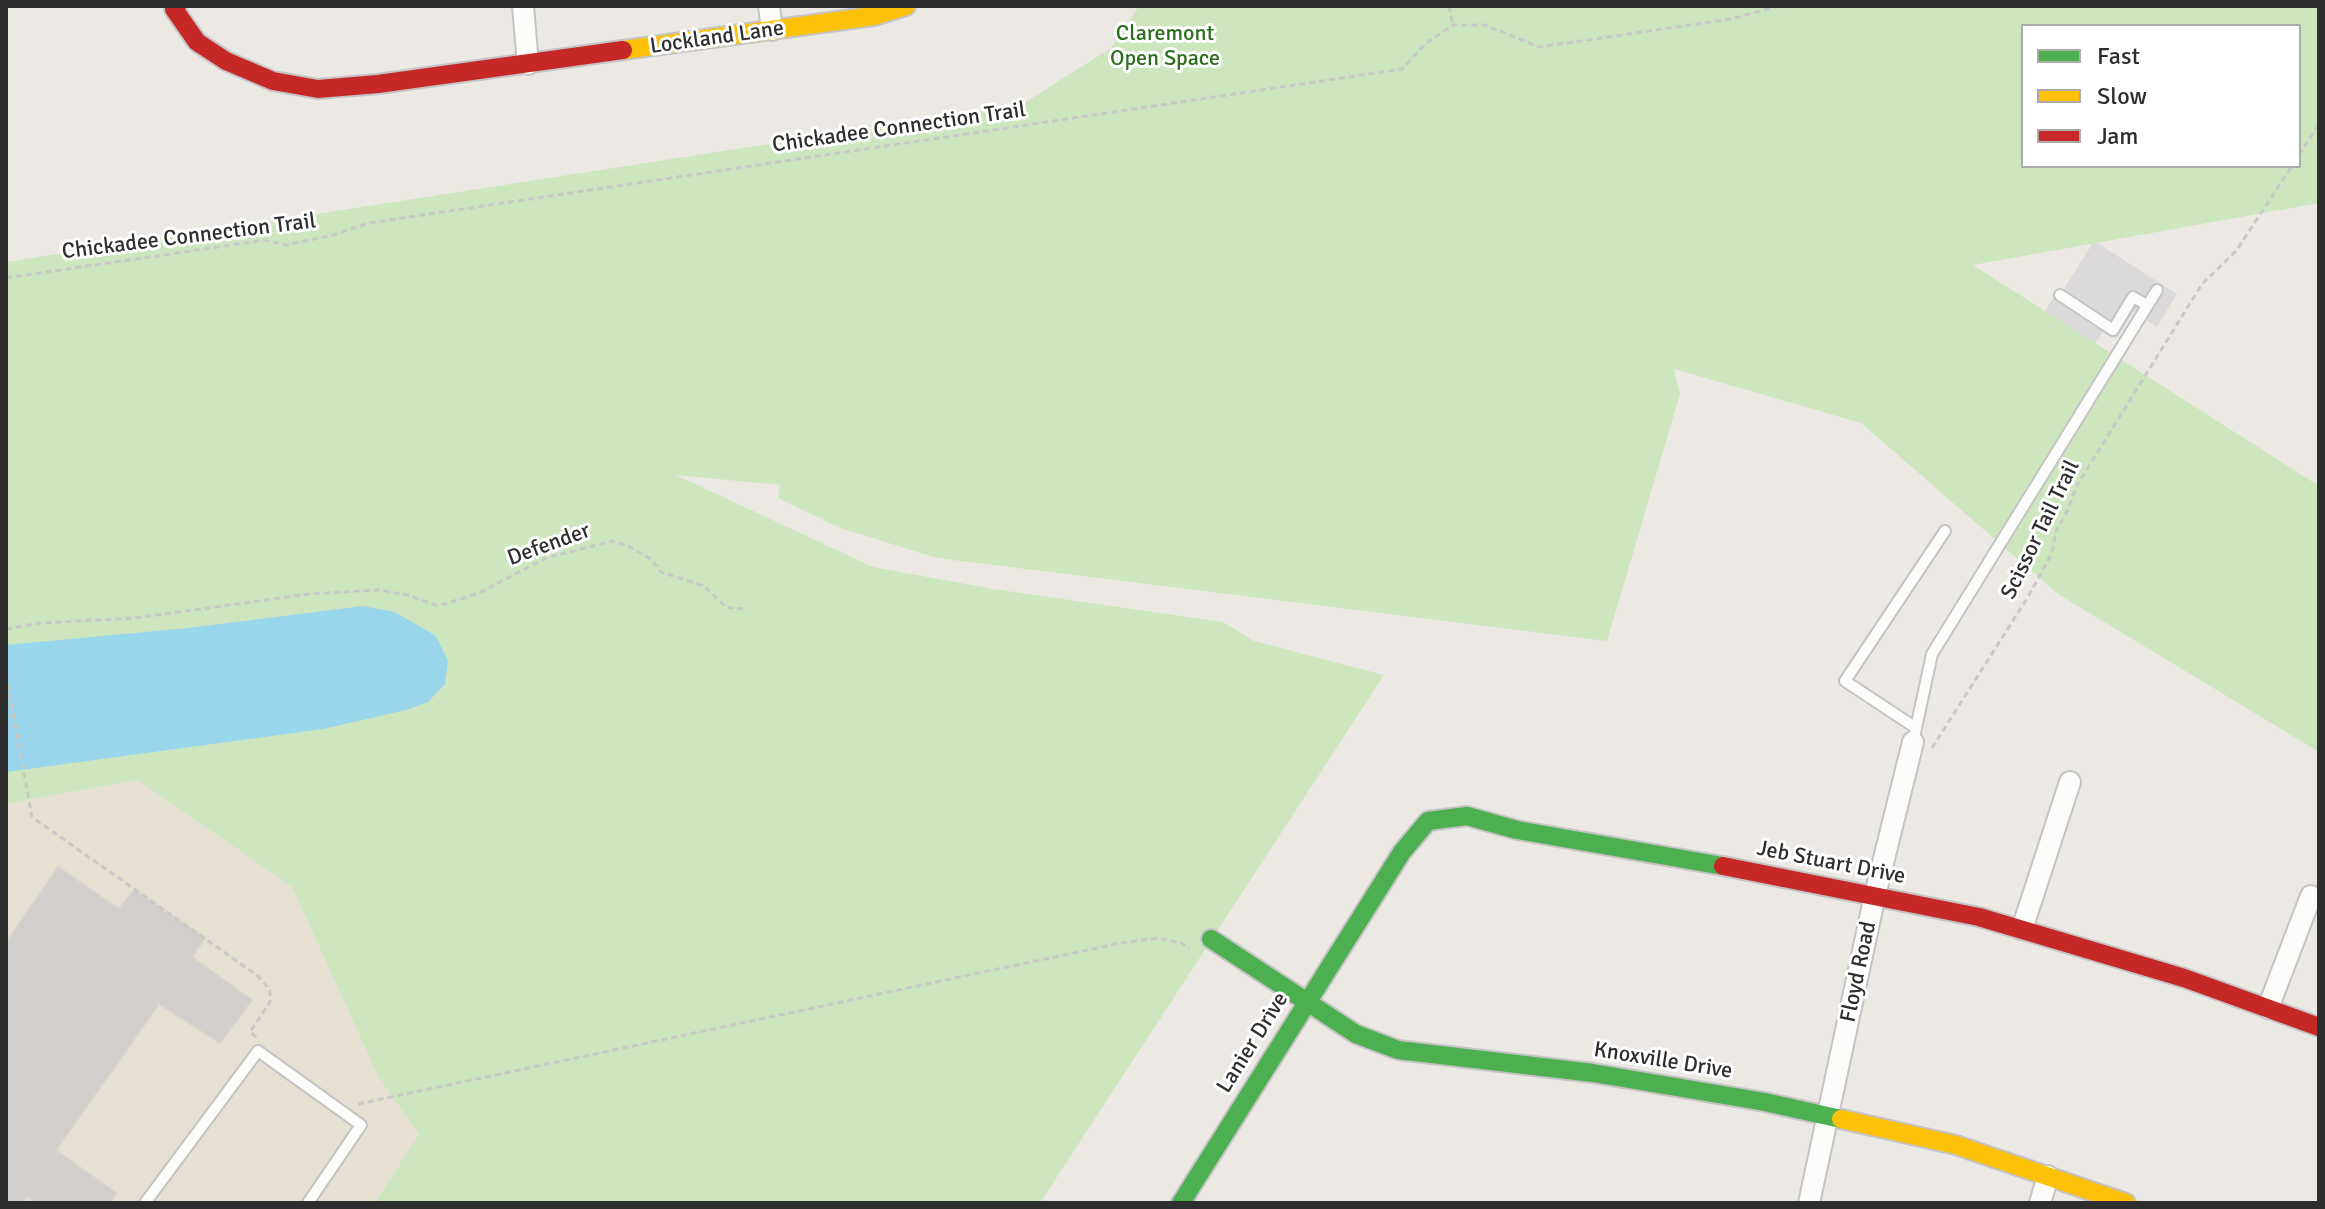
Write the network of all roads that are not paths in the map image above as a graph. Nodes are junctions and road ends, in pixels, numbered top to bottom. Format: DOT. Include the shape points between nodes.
graph roads {
  1 [pos="523,6"];
  2 [pos="769,6"];
  3 [pos="906,6"];
  4 [pos="175,8"];
  5 [pos="772,30"];
  6 [pos="528,64"];
  7 [pos="2157,290"];
  8 [pos="2060,295"];
  9 [pos="2147,305"];
  10 [pos="1945,531"];
  11 [pos="1920,739"];
  12 [pos="2070,782"];
  13 [pos="1875,895"];
  14 [pos="2311,896"];
  15 [pos="1367,908"];
  16 [pos="2022,929"];
  17 [pos="1211,939"];
  18 [pos="1307,1002"];
  19 [pos="2268,1008"];
  20 [pos="2319,1027"];
  21 [pos="1828,1116"];
  22 [pos="2048,1176"];
  23 [pos="145,1203"];
  24 [pos="308,1203"];
  25 [pos="1181,1203"];
  26 [pos="1809,1203"];
  27 [pos="2040,1203"];
  28 [pos="2126,1203"];
  1 -- 6 [label="street"];
  2 -- 5 [label="street"];
  3 -- 5 [label="street, Lockland Lane" via="874,16"];
  4 -- 6 [label="street, Lockland Lane" via="197,42 226,61 273,81 318,89"];
  5 -- 6 [label="street, Lockland Lane"];
  7 -- 9 [label="lane"];
  8 -- 9 [label="lane" via="2113,330 2133,297"];
  9 -- 11 [label="lane" via="1932,654"];
  10 -- 11 [label="lane" via="1845,681"];
  11 -- 13 [label="street, Floyd Road"];
  12 -- 16 [label="street"];
  13 -- 15 [label="street, Jeb Stuart Drive" via="1517,830 1467,816 1428,821"];
  13 -- 16 [label="street, Jeb Stuart Drive"];
  13 -- 21 [label="street, Floyd Road"];
  14 -- 19 [label="street"];
  15 -- 18 [label="street, Lanier Drive"];
  16 -- 19 [label="street, Jeb Stuart Drive"];
  17 -- 18 [label="street, Knoxville Drive"];
  18 -- 21 [label="street, Knoxville Drive" via="1356,1034 1398,1050 1593,1073"];
  18 -- 25 [label="street, Lanier Drive"];
  19 -- 20 [label="street, Jeb Stuart Drive"];
  21 -- 22 [label="street, Knoxville Drive" via="1956,1145"];
  21 -- 26 [label="street, Floyd Road"];
  22 -- 27 [label="street"];
  22 -- 28 [label="street, Knoxville Drive"];
  23 -- 24 [label="lane" via="260,1046 361,1125"];
}
